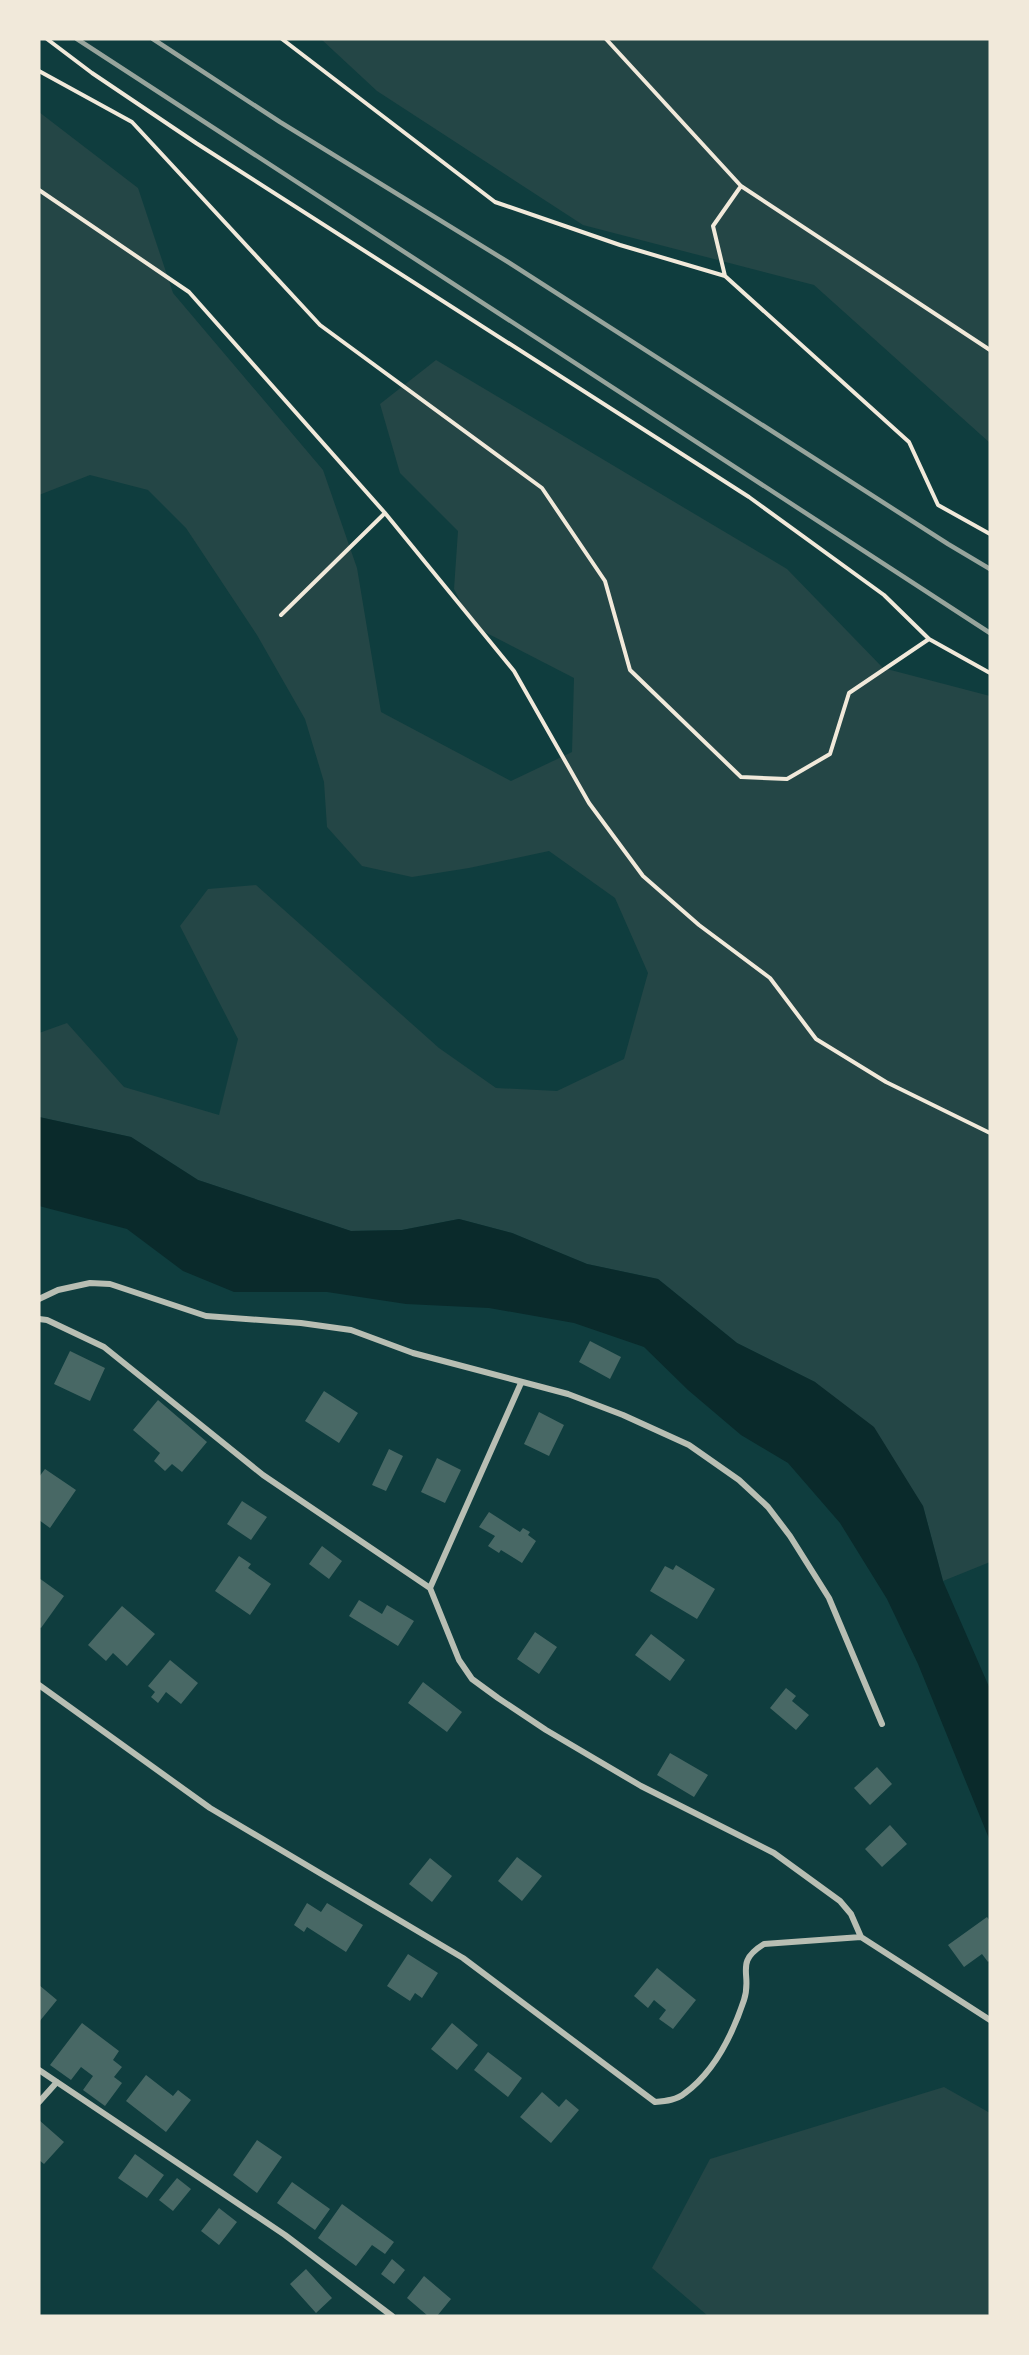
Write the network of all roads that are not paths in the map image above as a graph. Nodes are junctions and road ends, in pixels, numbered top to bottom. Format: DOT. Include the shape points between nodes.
graph roads {
  1 [pos="39,1299"];
  2 [pos="39,1318"];
  3 [pos="521,1383"];
  4 [pos="430,1588"];
  5 [pos="39,1685"];
  6 [pos="882,1724"];
  7 [pos="861,1937"];
  8 [pos="990,2020"];
  9 [pos="39,2070"];
  10 [pos="57,2082"];
  11 [pos="39,2102"];
  12 [pos="392,2316"];
  1 -- 3 [label="street" via="90,1283 110,1284 206,1316 351,1330 413,1353"];
  2 -- 4 [label="street" via="104,1347 263,1475"];
  3 -- 4 [label="street"];
  3 -- 6 [label="street" via="568,1394 623,1414 689,1445 739,1480 768,1507 829,1598"];
  4 -- 7 [label="street" via="459,1660 472,1678 546,1730 632,1781 774,1853 840,1901"];
  5 -- 7 [label="street" via="210,1808 463,1958 655,2102 670,2101 684,2094 702,2077 728,2040 746,1997 746,1962 752,1951 764,1944"];
  7 -- 8 [label="street"];
  9 -- 10 [label="street"];
  10 -- 11 [label="street"];
  10 -- 12 [label="street" via="285,2235"];
}
